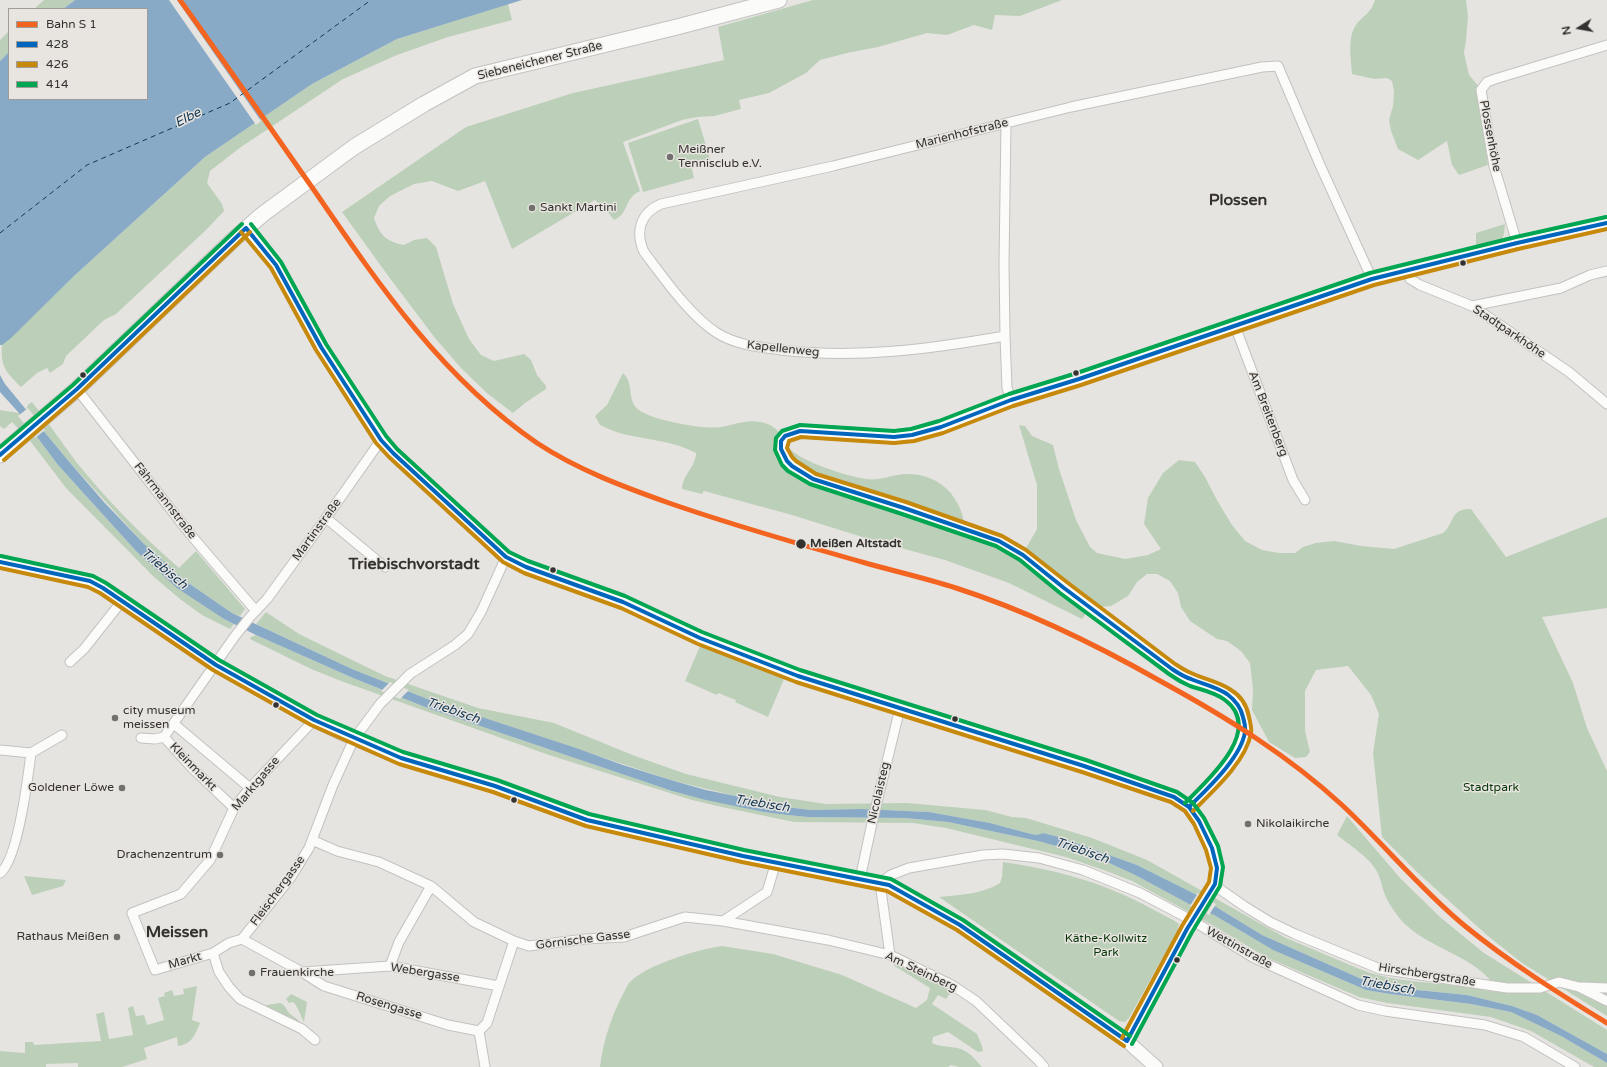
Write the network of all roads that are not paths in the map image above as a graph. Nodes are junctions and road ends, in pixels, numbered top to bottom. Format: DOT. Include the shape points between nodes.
graph roads {
  1 [pos="778,0"];
  2 [pos="1607,45"];
  3 [pos="1006,123"];
  4 [pos="648,211"];
  5 [pos="1607,223"];
  6 [pos="246,228"];
  7 [pos="1517,243"];
  8 [pos="1407,270"];
  9 [pos="1607,271"];
  10 [pos="1372,279"];
  11 [pos="1472,306"];
  12 [pos="1234,326"];
  13 [pos="1004,336"];
  14 [pos="77,389"];
  15 [pos="1011,400"];
  16 [pos="1607,404"];
  17 [pos="381,440"];
  18 [pos="0,455"];
  19 [pos="1305,500"];
  20 [pos="326,518"];
  21 [pos="506,557"];
  22 [pos="0,562"];
  23 [pos="385,567"];
  24 [pos="122,601"];
  25 [pos="253,614"];
  26 [pos="70,662"];
  27 [pos="216,665"];
  28 [pos="900,708"];
  29 [pos="314,720"];
  30 [pos="174,724"];
  31 [pos="62,735"];
  32 [pos="164,737"];
  33 [pos="141,738"];
  34 [pos="354,739"];
  35 [pos="0,750"];
  36 [pos="31,753"];
  37 [pos="250,788"];
  38 [pos="1189,807"];
  39 [pos="234,808"];
  40 [pos="312,840"];
  41 [pos="776,862"];
  42 [pos="0,873"];
  43 [pos="860,879"];
  44 [pos="880,883"];
  45 [pos="431,886"];
  46 [pos="1212,889"];
  47 [pos="181,894"];
  48 [pos="1195,918"];
  49 [pos="723,921"];
  50 [pos="242,939"];
  51 [pos="520,940"];
  52 [pos="212,953"];
  53 [pos="890,955"];
  54 [pos="390,966"];
  55 [pos="302,972"];
  56 [pos="499,986"];
  57 [pos="1579,987"];
  58 [pos="1607,988"];
  59 [pos="1607,1001"];
  60 [pos="479,1032"];
  61 [pos="315,1040"];
  62 [pos="1126,1042"];
  63 [pos="486,1067"];
  64 [pos="1044,1067"];
  65 [pos="1156,1067"];
  66 [pos="1575,1067"];
  1 -- 6 [label="main road, Siebeneichener Straße" via="475,76 354,147"];
  2 -- 7 [label="street, Plossenhöhe" via="1495,78 1487,82 1481,90 1494,166"];
  3 -- 4 [label="street, Marienhofstraße" via="833,166 661,204"];
  3 -- 10 [label="street, Marienhofstraße" via="1262,67 1278,66"];
  3 -- 13 [label="street"];
  4 -- 13 [label="street, Kapellenweg" via="639,229 640,245 644,252 690,310 716,333 741,344 813,354 876,353"];
  5 -- 7 [label="main road"];
  6 -- 14 [label="main road, Siebeneichener Straße"];
  6 -- 17 [label="main road" via="276,265 321,347"];
  7 -- 8 [label="main road"];
  8 -- 10 [label="main road"];
  8 -- 11 [label="street, Stadtparkhöhe" via="1410,278 1420,285"];
  9 -- 11 [label="street" via="1590,275 1561,288"];
  10 -- 12 [label="main road"];
  11 -- 16 [label="street, Stadtparkhöhe" via="1569,372"];
  12 -- 15 [label="main road"];
  12 -- 19 [label="street, Am Breitenberg" via="1293,480"];
  13 -- 15 [label="street" via="1007,388"];
  14 -- 18 [label="main road, Siebeneichener Straße"];
  14 -- 25 [label="street, Fährmannstraße"];
  15 -- 38 [label="main road" via="941,427 912,435 894,437 800,431 785,436 781,442 781,449 792,466 813,479 999,541 1023,555 1172,669 1186,678 1215,688 1235,701 1244,721 1243,739 1208,789"];
  17 -- 20 [label="street, Martinstraße"];
  17 -- 21 [label="main road"];
  20 -- 23 [label="street"];
  20 -- 25 [label="street, Martinstraße" via="267,599"];
  21 -- 28 [label="main road" via="526,567 623,602 700,638 791,674"];
  21 -- 34 [label="street, Fleischergasse" via="468,634 410,674 386,698"];
  22 -- 24 [label="main road" via="90,581"];
  24 -- 26 [label="street" via="89,643"];
  24 -- 27 [label="main road"];
  25 -- 27 [label="street, Martinstraße"];
  27 -- 29 [label="main road"];
  27 -- 30 [label="street, Kleinmarkt"];
  28 -- 38 [label="main road" via="1169,794"];
  28 -- 43 [label="street, Nicolaisteg"];
  29 -- 34 [label="main road"];
  29 -- 37 [label="street, Marktgasse"];
  30 -- 32 [label="street, Kleinmarkt"];
  30 -- 37 [label="street, Kleinmarkt"];
  31 -- 36 [label="street"];
  32 -- 33 [label="street"];
  32 -- 39 [label="street, Kleinmarkt"];
  34 -- 40 [label="street, Fleischergasse"];
  34 -- 41 [label="main road" via="401,758 495,786 580,818"];
  35 -- 36 [label="street"];
  36 -- 42 [label="street" via="23,814 12,851"];
  37 -- 39 [label="street, Marktgasse"];
  38 -- 46 [label="main road" via="1203,830 1215,858 1217,868"];
  39 -- 47 [label="street, Marktgasse" via="210,860"];
  40 -- 45 [label="street, Görnische Gasse" via="337,851 380,862"];
  40 -- 50 [label="street, Fleischergasse" via="291,877"];
  41 -- 43 [label="main road"];
  41 -- 49 [label="street" via="767,892"];
  43 -- 44 [label="main road"];
  44 -- 48 [label="street, Wettinstraße" via="891,875 909,868 983,855 1003,854 1039,858 1083,870"];
  44 -- 53 [label="street"];
  44 -- 62 [label="main road" via="889,885 960,925"];
  45 -- 51 [label="street, Görnische Gasse" via="474,922"];
  45 -- 54 [label="street" via="399,942"];
  46 -- 48 [label="main road"];
  46 -- 57 [label="street, Hirschbergstraße" via="1221,890 1270,922 1295,934 1380,969 1507,988 1540,988 1559,982"];
  47 -- 52 [label="street, Markt" via="132,913 155,970"];
  48 -- 62 [label="main road"];
  48 -- 66 [label="street, Wettinstraße" via="1254,958 1358,1005 1492,1027 1524,1037"];
  49 -- 51 [label="street, Görnische Gasse" via="685,917 624,937 529,946"];
  49 -- 53 [label="street, Am Steinberg" via="828,940"];
  50 -- 52 [label="street, Markt"];
  50 -- 55 [label="street, Rosengasse"];
  51 -- 56 [label="street"];
  52 -- 61 [label="street" via="219,972 240,998 302,1029"];
  53 -- 64 [label="street, Am Steinberg" via="952,985 976,1001"];
  54 -- 55 [label="street, Webergasse"];
  54 -- 56 [label="street, Webergasse"];
  55 -- 60 [label="street, Rosengasse" via="324,986 448,1025"];
  56 -- 60 [label="street" via="487,1023"];
  57 -- 58 [label="street"];
  57 -- 59 [label="street, Hirschbergstraße"];
  60 -- 63 [label="street"];
  62 -- 65 [label="main road"];
}
